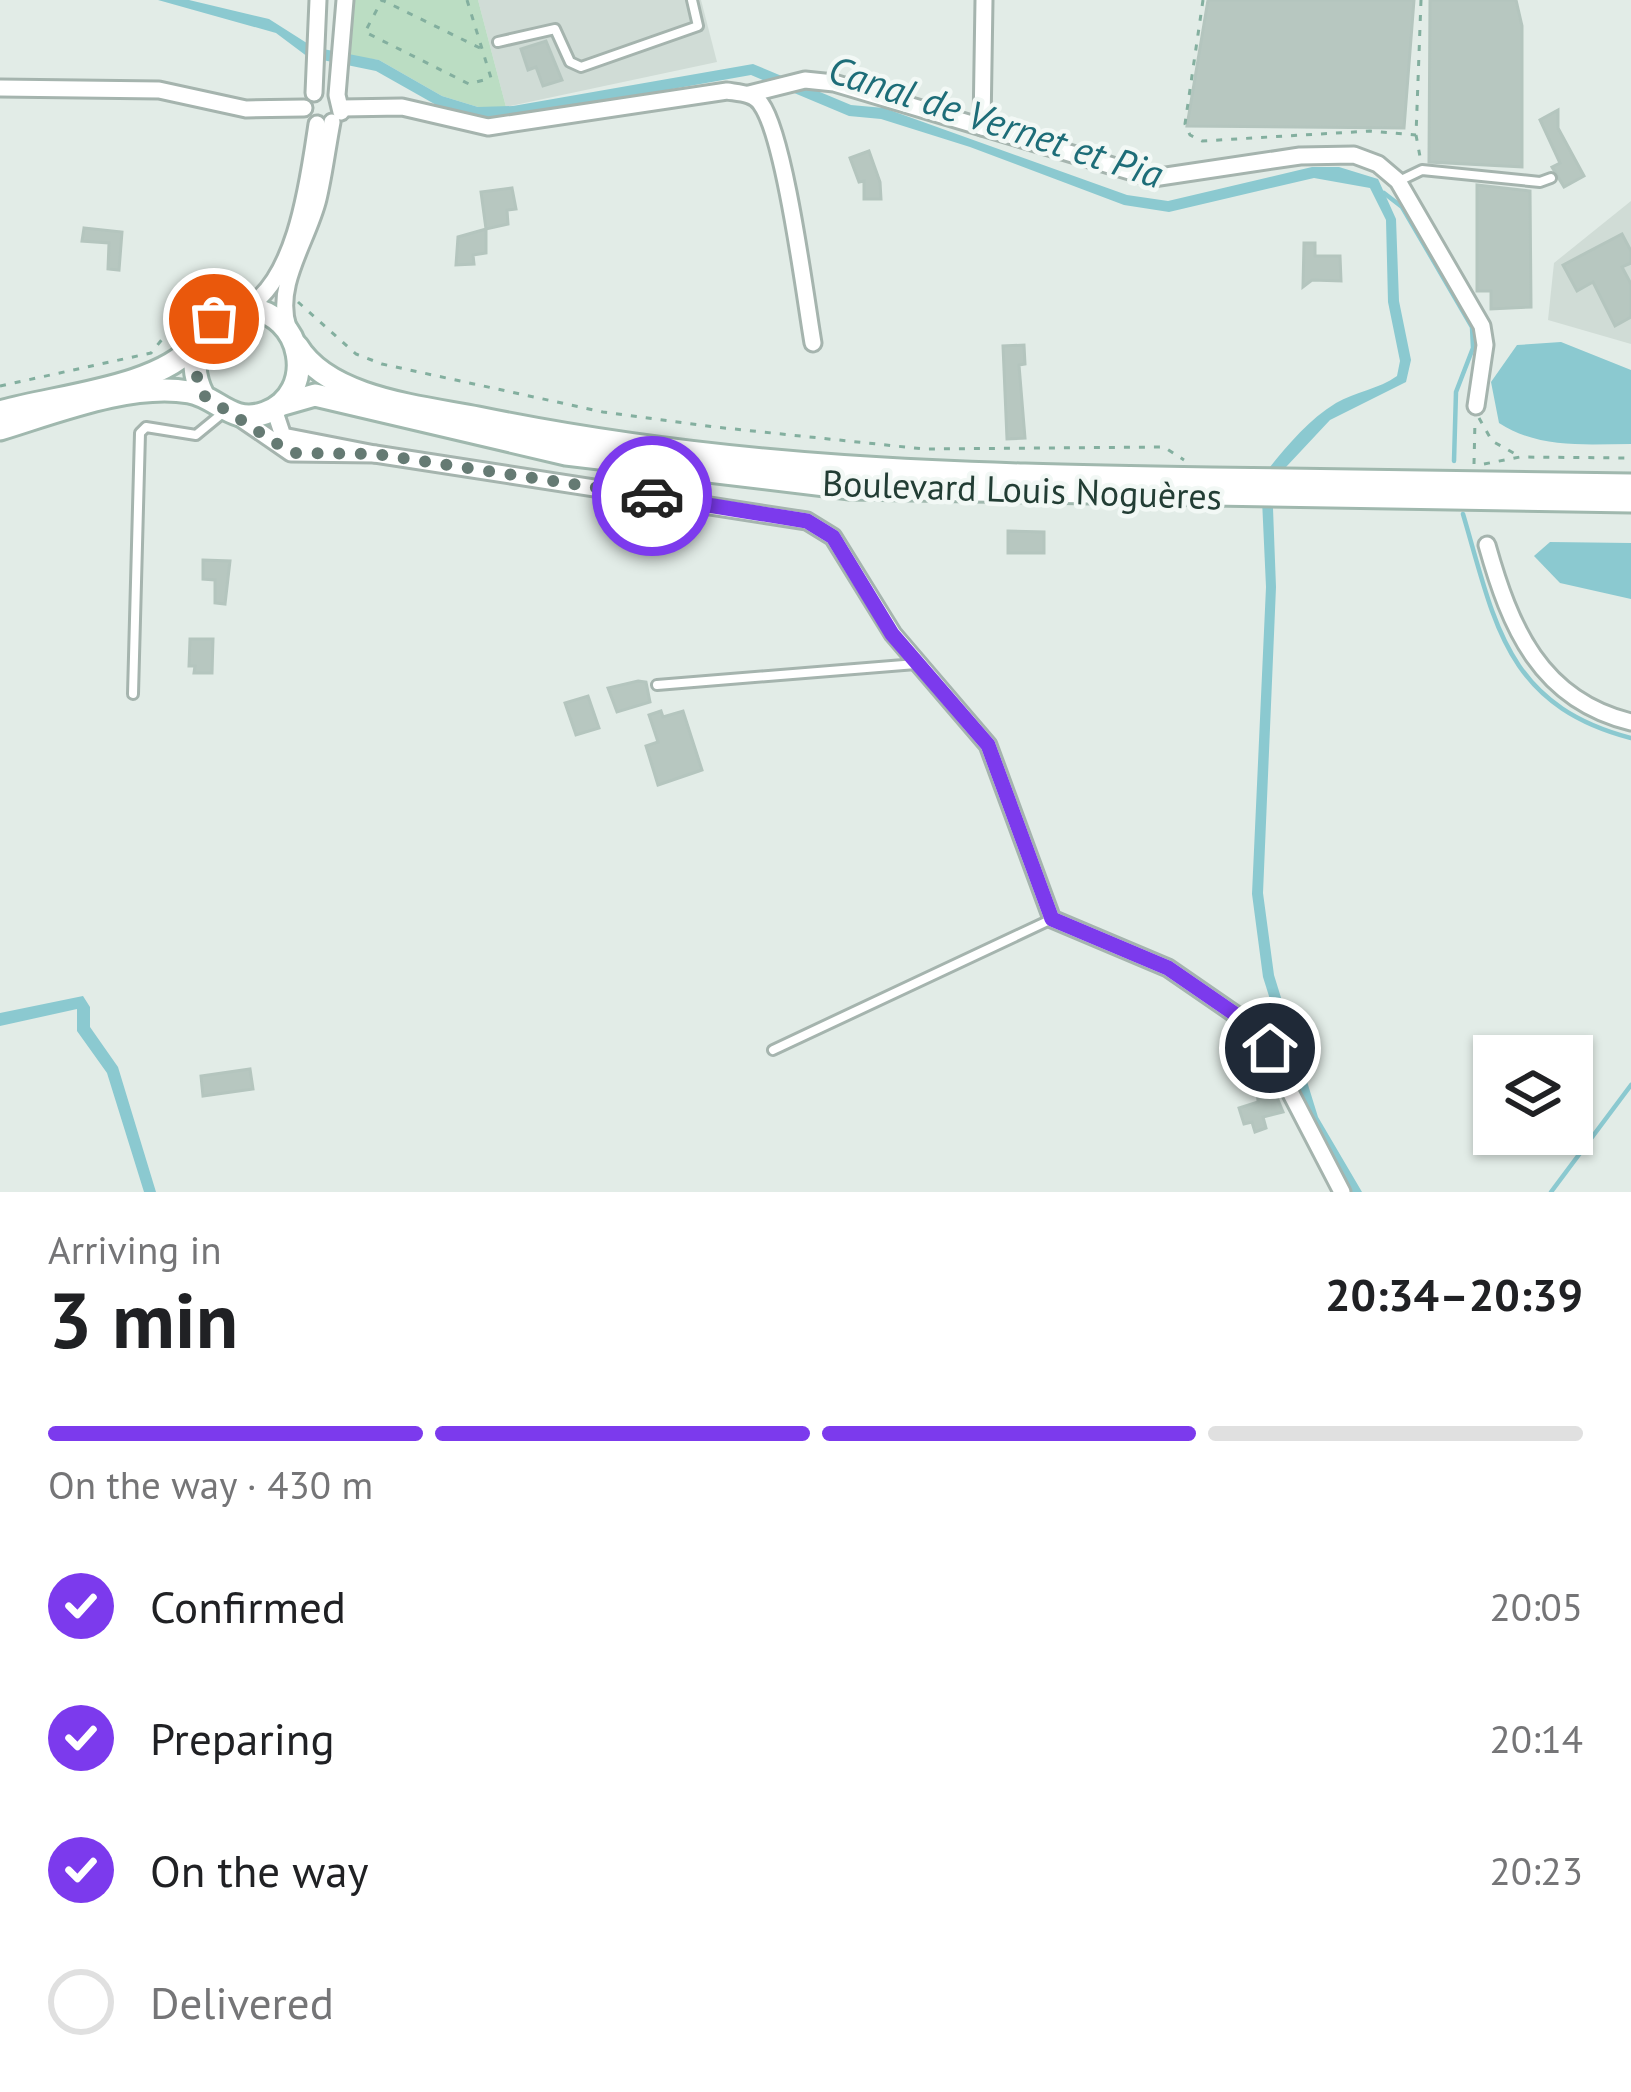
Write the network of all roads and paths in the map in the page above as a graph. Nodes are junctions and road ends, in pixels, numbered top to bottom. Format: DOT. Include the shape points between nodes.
graph roads {
  1 [pos="319,0"];
  2 [pos="345,0"];
  3 [pos="467,0"];
  4 [pos="692,0"];
  5 [pos="984,0"];
  6 [pos="1203,0"];
  7 [pos="1420,0"];
  8 [pos="498,42"];
  9 [pos="482,49"];
  10 [pos="1,88"];
  11 [pos="310,93"];
  12 [pos="748,94"];
  13 [pos="333,106"];
  14 [pos="982,127"];
  15 [pos="1416,135"];
  16 [pos="1422,170"];
  17 [pos="1551,178"];
  18 [pos="1398,182"];
  19 [pos="278,288"];
  20 [pos="244,309"];
  21 [pos="293,338"];
  22 [pos="813,343"];
  23 [pos="196,344"];
  24 [pos="0,386"];
  25 [pos="277,407"];
  26 [pos="1475,408"];
  27 [pos="217,410"];
  28 [pos="0,412"];
  29 [pos="0,429"];
  30 [pos="375,454"];
  31 [pos="1520,457"];
  32 [pos="1631,458"];
  33 [pos="1195,466"];
  34 [pos="1631,485"];
  35 [pos="1248,487"];
  36 [pos="1282,488"];
  37 [pos="1631,501"];
  38 [pos="1487,545"];
  39 [pos="916,664"];
  40 [pos="657,685"];
  41 [pos="133,694"];
  42 [pos="1631,722"];
  43 [pos="1052,919"];
  44 [pos="772,1050"];
  45 [pos="1342,1192"];
  1 -- 11 [label="street"];
  2 -- 13 [label="street"];
  3 -- 9 [label="path"];
  4 -- 8 [label="lane" via="698,26 581,67 555,29"];
  5 -- 14 [label="street"];
  6 -- 15 [label="path" via="1185,124 1190,135"];
  7 -- 15 [label="path"];
  9 -- 9 [label="path" via="491,78 469,84 365,32 382,0"];
  10 -- 11 [label="street" via="159,90 246,109"];
  11 -- 13 [label="street"];
  11 -- 13 [label="street"];
  12 -- 13 [label="street" via="488,127 401,107"];
  12 -- 14 [label="street" via="834,82"];
  12 -- 22 [label="street" via="761,104 777,152"];
  13 -- 19 [label="street" via="318,200"];
  14 -- 18 [label="street" via="1153,178 1328,153 1378,164"];
  15 -- 16 [label="path"];
  16 -- 17 [label="lane"];
  16 -- 18 [label="lane"];
  18 -- 26 [label="street" via="1485,334"];
  19 -- 20 [label="street"];
  19 -- 21 [label="street"];
  19 -- 24 [label="path" via="254,280 209,294 151,353"];
  19 -- 33 [label="path" via="369,359 603,412 924,448 1164,446"];
  20 -- 21 [label="main road" via="276,318"];
  20 -- 23 [label="main road" via="214,319"];
  21 -- 25 [label="main road" via="297,378"];
  21 -- 35 [label="main road, Boulevard Louis Noguères" via="322,374 393,399 569,437 734,462"];
  23 -- 27 [label="main road" via="192,361"];
  23 -- 28 [label="main road" via="157,374"];
  25 -- 27 [label="main road"];
  25 -- 30 [label="street" via="283,436"];
  25 -- 35 [label="main road, Boulevard Louis Noguères" via="315,395 566,454 731,477 954,492"];
  26 -- 31 [label="path" via="1492,441"];
  26 -- 31 [label="path" via="1472,469"];
  27 -- 29 [label="main road" via="173,391"];
  27 -- 30 [label="street" via="291,453"];
  27 -- 41 [label="lane" via="196,435 146,427 140,433"];
  30 -- 39 [label="street" via="807,521 833,537"];
  31 -- 32 [label="path"];
  34 -- 36 [label="main road, Boulevard Louis Noguères"];
  35 -- 36 [label="main road, Boulevard Louis Noguères"];
  36 -- 37 [label="main road, Boulevard Louis Noguères"];
  38 -- 42 [label="street" via="1507,615 1531,652 1574,701"];
  39 -- 40 [label="lane"];
  39 -- 43 [label="street" via="988,745"];
  43 -- 44 [label="lane"];
  43 -- 45 [label="street" via="1168,968 1258,1030"];
}
